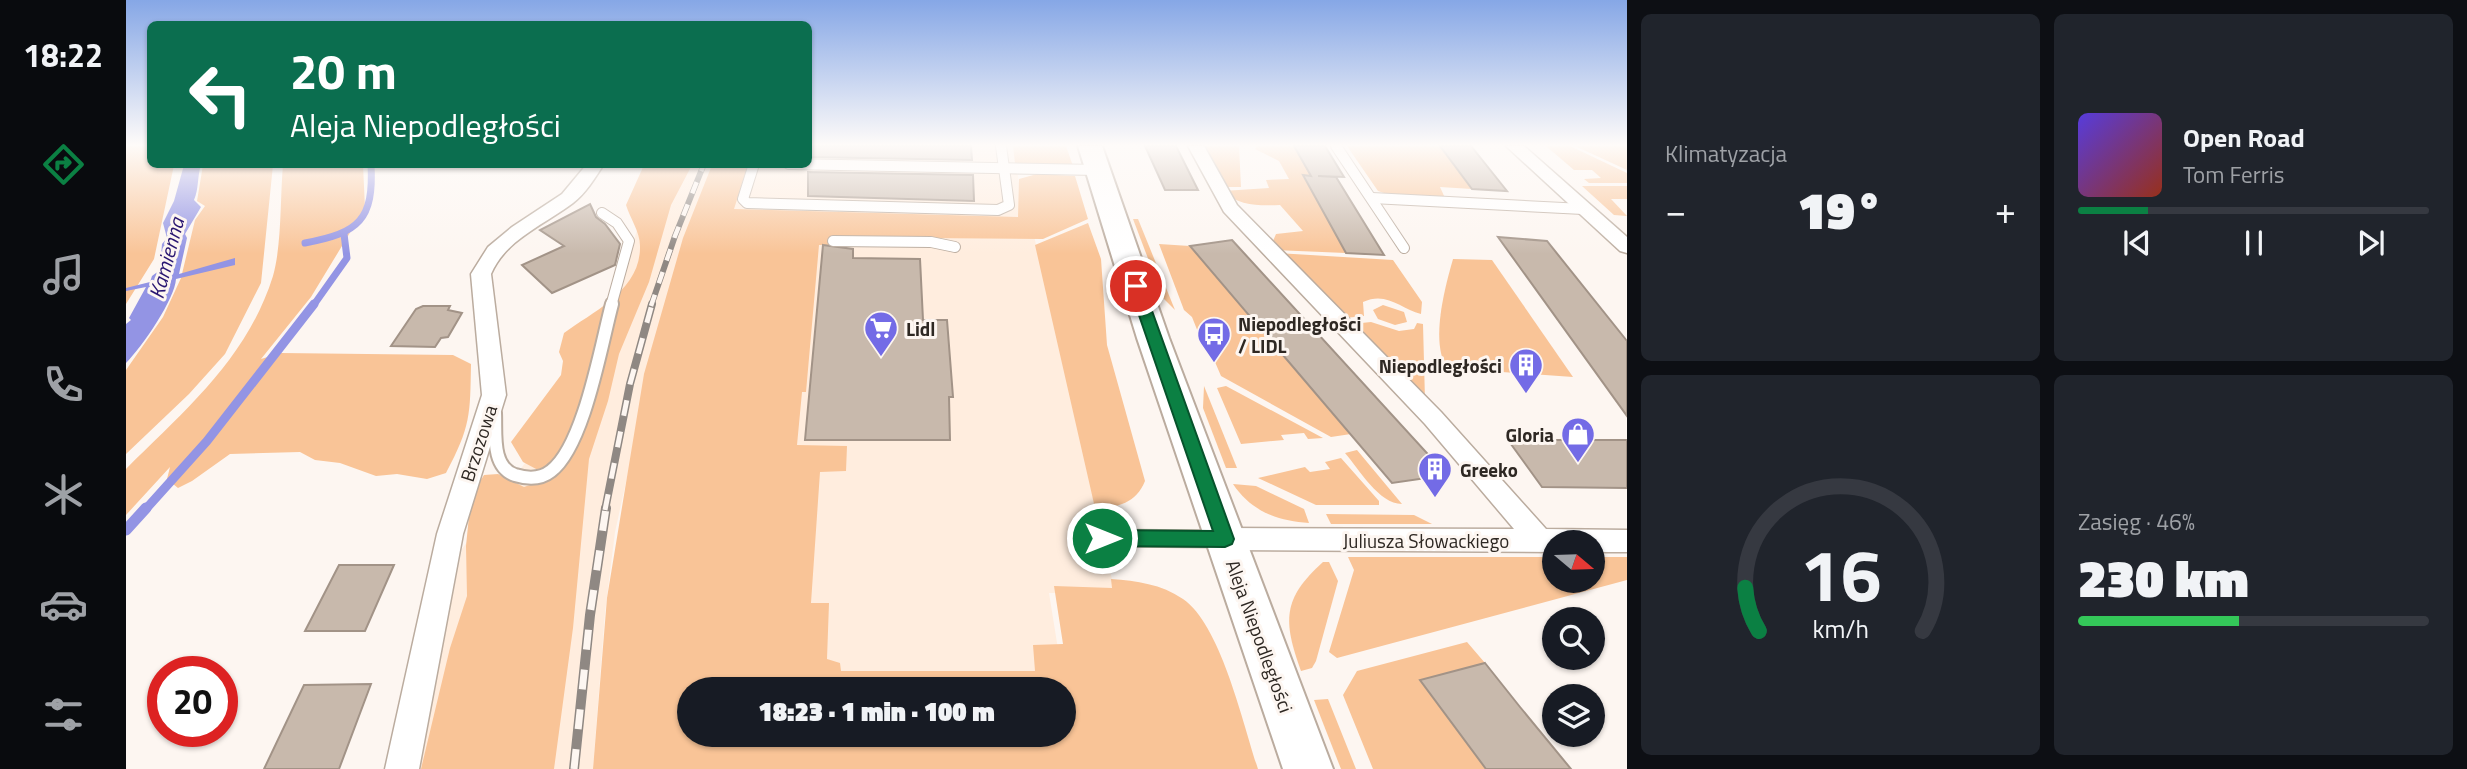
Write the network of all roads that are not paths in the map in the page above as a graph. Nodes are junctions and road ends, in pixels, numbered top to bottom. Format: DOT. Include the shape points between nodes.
graph roads {
  1 [pos="582,182"];
  2 [pos="748,182"];
  3 [pos="1006,182"];
  4 [pos="1102,182"];
  5 [pos="1216,182"];
  6 [pos="1361,182"];
  7 [pos="1553,182"];
  8 [pos="1372,198"];
  9 [pos="1583,209"];
  10 [pos="602,214"];
  11 [pos="833,241"];
  12 [pos="956,247"];
  13 [pos="1627,247"];
  14 [pos="1404,248"];
  15 [pos="494,395"];
  16 [pos="1102,538"];
  17 [pos="1225,539"];
  18 [pos="1539,540"];
  19 [pos="1627,541"];
  20 [pos="402,769"];
  21 [pos="1308,769"];
  1 -- 15 [label="street, Brzozowa" via="569,198 525,226 484,264 481,274"];
  2 -- 3 [label="lane" via="743,199 747,203 998,210 1009,205"];
  4 -- 17 [label="street, Aleja Niepodległości"];
  5 -- 18 [label="street" via="1230,208 1433,418"];
  6 -- 8 [label="lane"];
  7 -- 9 [label="street"];
  8 -- 9 [label="lane"];
  8 -- 14 [label="lane"];
  9 -- 13 [label="street"];
  10 -- 15 [label="lane" via="617,223 629,241 580,423 562,462 528,479 511,475 502,466 496,447"];
  11 -- 12 [label="lane" via="931,242"];
  15 -- 20 [label="street, Brzozowa" via="450,534"];
  16 -- 17 [label="lane"];
  17 -- 18 [label="street, Juliusza Słowackiego"];
  17 -- 21 [label="street, Aleja Niepodległości"];
  18 -- 19 [label="street, Juliusza Słowackiego"];
}
